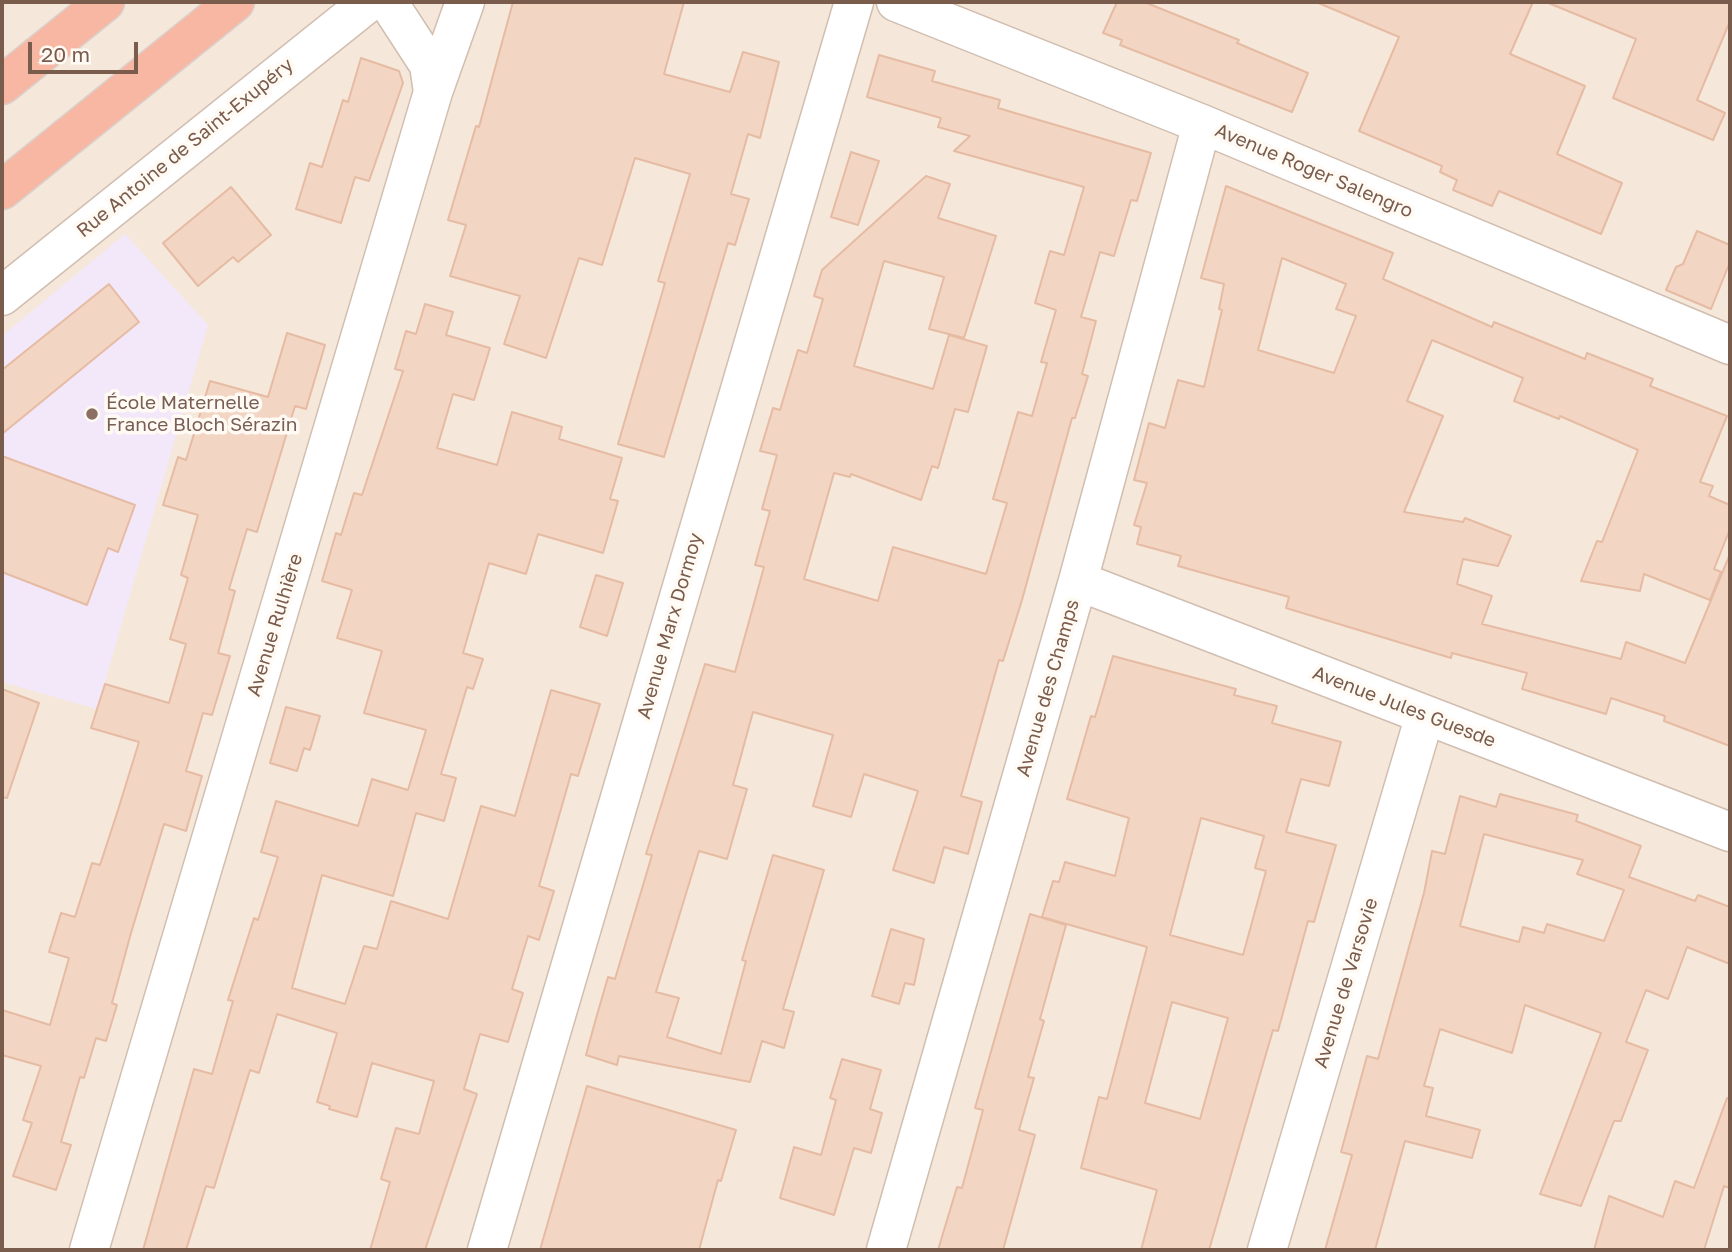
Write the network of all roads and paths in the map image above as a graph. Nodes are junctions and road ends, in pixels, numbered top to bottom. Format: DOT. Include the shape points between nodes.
graph roads {
  1 [pos="105,2"];
  2 [pos="235,2"];
  3 [pos="369,2"];
  4 [pos="388,2"];
  5 [pos="465,2"];
  6 [pos="854,2"];
  7 [pos="897,2"];
  8 [pos="2,85"];
  9 [pos="433,92"];
  10 [pos="1202,124"];
  11 [pos="2,190"];
  12 [pos="2,296"];
  13 [pos="1730,345"];
  14 [pos="1079,581"];
  15 [pos="1425,715"];
  16 [pos="1730,832"];
  17 [pos="89,1250"];
  18 [pos="487,1250"];
  19 [pos="886,1250"];
  20 [pos="1267,1250"];
  1 -- 8 [label="highway"];
  2 -- 11 [label="highway"];
  3 -- 12 [label="street, Rue Antoine de Saint-Exupéry"];
  4 -- 9 [label="street" via="429,65"];
  5 -- 9 [label="street, Avenue Rulhière"];
  6 -- 18 [label="street, Avenue Marx Dormoy"];
  7 -- 10 [label="street, Avenue Roger Salengro"];
  9 -- 17 [label="street, Avenue Rulhière"];
  10 -- 13 [label="street, Avenue Roger Salengro"];
  10 -- 14 [label="street, Avenue des Champs"];
  14 -- 15 [label="street, Avenue Jules Guesde"];
  14 -- 19 [label="street, Avenue des Champs"];
  15 -- 16 [label="street, Avenue Jules Guesde"];
  15 -- 20 [label="street, Avenue de Varsovie"];
}
